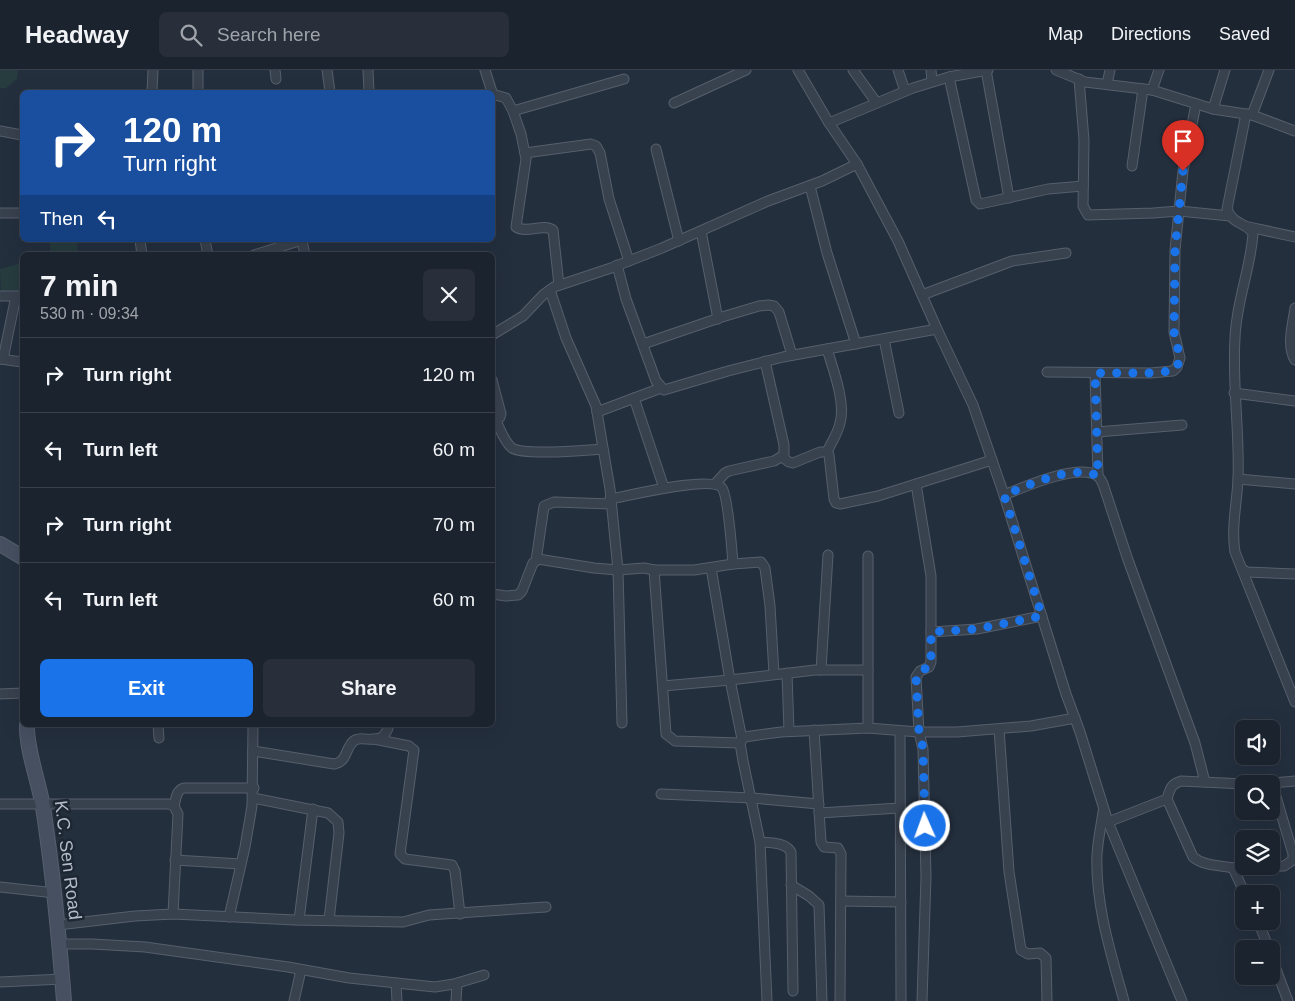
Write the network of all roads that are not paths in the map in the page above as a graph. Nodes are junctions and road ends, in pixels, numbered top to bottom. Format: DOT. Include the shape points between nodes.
graph roads {
  1 [pos="153,70"];
  2 [pos="198,70"];
  3 [pos="327,70"];
  4 [pos="368,70"];
  5 [pos="485,70"];
  6 [pos="746,70"];
  7 [pos="798,70"];
  8 [pos="853,70"];
  9 [pos="898,70"];
  10 [pos="931,70"];
  11 [pos="987,70"];
  12 [pos="1056,70"];
  13 [pos="1110,70"];
  14 [pos="1159,70"];
  15 [pos="1225,70"];
  16 [pos="1269,70"];
  17 [pos="949,77"];
  18 [pos="624,79"];
  19 [pos="1079,79"];
  20 [pos="932,82"];
  21 [pos="1107,84"];
  22 [pos="1142,89"];
  23 [pos="152,90"];
  24 [pos="198,90"];
  25 [pos="330,90"];
  26 [pos="369,90"];
  27 [pos="491,90"];
  28 [pos="1152,90"];
  29 [pos="905,91"];
  30 [pos="495,94"];
  31 [pos="876,102"];
  32 [pos="674,103"];
  33 [pos="1196,104"];
  34 [pos="1213,109"];
  35 [pos="514,111"];
  36 [pos="1249,115"];
  37 [pos="829,123"];
  38 [pos="0,131"];
  39 [pos="1295,131"];
  40 [pos="20,135"];
  41 [pos="656,149"];
  42 [pos="525,153"];
  43 [pos="857,164"];
  44 [pos="1132,166"];
  45 [pos="810,186"];
  46 [pos="1083,186"];
  47 [pos="1009,198"];
  48 [pos="1179,211"];
  49 [pos="0,213"];
  50 [pos="20,213"];
  51 [pos="1230,216"];
  52 [pos="1249,227"];
  53 [pos="701,231"];
  54 [pos="1295,237"];
  55 [pos="679,241"];
  56 [pos="296,242"];
  57 [pos="264,252"];
  58 [pos="1066,253"];
  59 [pos="629,261"];
  60 [pos="617,266"];
  61 [pos="559,285"];
  62 [pos="550,290"];
  63 [pos="922,295"];
  64 [pos="0,296"];
  65 [pos="19,296"];
  66 [pos="1295,308"];
  67 [pos="718,319"];
  68 [pos="937,329"];
  69 [pos="495,333"];
  70 [pos="884,339"];
  71 [pos="643,344"];
  72 [pos="856,344"];
  73 [pos="827,349"];
  74 [pos="792,355"];
  75 [pos="1,359"];
  76 [pos="1295,360"];
  77 [pos="765,361"];
  78 [pos="20,362"];
  79 [pos="1047,372"];
  80 [pos="1095,373"];
  81 [pos="661,388"];
  82 [pos="495,391"];
  83 [pos="1234,393"];
  84 [pos="634,398"];
  85 [pos="1295,401"];
  86 [pos="597,412"];
  87 [pos="899,413"];
  88 [pos="495,422"];
  89 [pos="495,424"];
  90 [pos="1182,425"];
  91 [pos="1096,432"];
  92 [pos="603,449"];
  93 [pos="827,452"];
  94 [pos="782,457"];
  95 [pos="992,460"];
  96 [pos="1098,476"];
  97 [pos="1238,479"];
  98 [pos="715,484"];
  99 [pos="916,484"];
  100 [pos="1295,484"];
  101 [pos="664,488"];
  102 [pos="1004,495"];
  103 [pos="610,502"];
  104 [pos="0,544"];
  105 [pos="828,555"];
  106 [pos="20,556"];
  107 [pos="868,556"];
  108 [pos="536,560"];
  109 [pos="733,564"];
  110 [pos="711,568"];
  111 [pos="1242,569"];
  112 [pos="618,570"];
  113 [pos="654,570"];
  114 [pos="1295,574"];
  115 [pos="495,594"];
  116 [pos="1042,616"];
  117 [pos="931,632"];
  118 [pos="820,670"];
  119 [pos="868,670"];
  120 [pos="787,673"];
  121 [pos="774,674"];
  122 [pos="730,680"];
  123 [pos="663,686"];
  124 [pos="20,693"];
  125 [pos="0,694"];
  126 [pos="1295,702"];
  127 [pos="1075,718"];
  128 [pos="622,723"];
  129 [pos="27,727"];
  130 [pos="158,727"];
  131 [pos="253,727"];
  132 [pos="388,727"];
  133 [pos="868,728"];
  134 [pos="814,730"];
  135 [pos="900,730"];
  136 [pos="1000,730"];
  137 [pos="789,731"];
  138 [pos="919,732"];
  139 [pos="159,738"];
  140 [pos="374,740"];
  141 [pos="741,741"];
  142 [pos="253,752"];
  143 [pos="1205,782"];
  144 [pos="1295,782"];
  145 [pos="1280,783"];
  146 [pos="1235,784"];
  147 [pos="254,788"];
  148 [pos="661,794"];
  149 [pos="253,798"];
  150 [pos="752,798"];
  151 [pos="1167,799"];
  152 [pos="0,804"];
  153 [pos="43,804"];
  154 [pos="174,806"];
  155 [pos="819,808"];
  156 [pos="899,808"];
  157 [pos="1104,808"];
  158 [pos="313,810"];
  159 [pos="1280,811"];
  160 [pos="1108,822"];
  161 [pos="760,842"];
  162 [pos="176,860"];
  163 [pos="1294,863"];
  164 [pos="241,864"];
  165 [pos="1233,868"];
  166 [pos="791,885"];
  167 [pos="1241,885"];
  168 [pos="0,887"];
  169 [pos="55,893"];
  170 [pos="841,901"];
  171 [pos="901,902"];
  172 [pos="546,907"];
  173 [pos="173,914"];
  174 [pos="460,914"];
  175 [pos="229,917"];
  176 [pos="299,920"];
  177 [pos="329,920"];
  178 [pos="58,925"];
  179 [pos="60,944"];
  180 [pos="301,970"];
  181 [pos="484,975"];
  182 [pos="62,979"];
  183 [pos="1280,980"];
  184 [pos="0,982"];
  185 [pos="396,983"];
  186 [pos="457,984"];
  187 [pos="793,991"];
  188 [pos="64,1001"];
  189 [pos="294,1001"];
  190 [pos="397,1001"];
  191 [pos="456,1001"];
  192 [pos="767,1001"];
  193 [pos="822,1001"];
  194 [pos="840,1001"];
  195 [pos="901,1001"];
  196 [pos="922,1001"];
  197 [pos="1047,1001"];
  198 [pos="1124,1001"];
  199 [pos="1182,1001"];
  200 [pos="1288,1001"];
  1 -- 23 [label="street"];
  2 -- 24 [label="street"];
  3 -- 25 [label="street"];
  4 -- 26 [label="street"];
  5 -- 27 [label="street"];
  6 -- 32 [label="street"];
  7 -- 37 [label="street"];
  8 -- 31 [label="street"];
  9 -- 29 [label="street"];
  10 -- 20 [label="street"];
  11 -- 17 [label="street"];
  11 -- 47 [label="street"];
  12 -- 19 [label="street"];
  13 -- 21 [label="street"];
  14 -- 28 [label="street"];
  15 -- 34 [label="street"];
  16 -- 36 [label="street"];
  17 -- 20 [label="street"];
  17 -- 47 [label="street" via="976,200 985,204"];
  18 -- 35 [label="street"];
  19 -- 21 [label="street"];
  19 -- 46 [label="street" via="1084,140"];
  20 -- 29 [label="street"];
  21 -- 22 [label="street"];
  22 -- 28 [label="street"];
  22 -- 44 [label="street"];
  28 -- 33 [label="street"];
  29 -- 31 [label="street"];
  30 -- 35 [label="street" via="506,98"];
  31 -- 37 [label="street"];
  33 -- 34 [label="street"];
  33 -- 48 [label="street"];
  34 -- 36 [label="street"];
  35 -- 42 [label="street"];
  36 -- 39 [label="street"];
  36 -- 51 [label="street" via="1227,209"];
  37 -- 43 [label="street"];
  38 -- 40 [label="street"];
  41 -- 55 [label="street"];
  42 -- 59 [label="street" via="596,146"];
  42 -- 61 [label="street" via="516,227 522,230 553,230"];
  43 -- 45 [label="street"];
  43 -- 63 [label="street" via="898,241"];
  45 -- 53 [label="street"];
  45 -- 72 [label="street"];
  46 -- 47 [label="street" via="1048,189"];
  46 -- 48 [label="street" via="1083,206 1088,215"];
  48 -- 51 [label="street"];
  48 -- 80 [label="street" via="1174,303 1174,332 1180,358 1177,367 1172,371 1150,373"];
  49 -- 50 [label="street"];
  51 -- 52 [label="street"];
  52 -- 54 [label="street"];
  52 -- 83 [label="street" via="1253,233 1252,246 1238,306"];
  53 -- 55 [label="street"];
  53 -- 67 [label="street"];
  55 -- 59 [label="street"];
  56 -- 57 [label="street"];
  58 -- 63 [label="street" via="1012,261"];
  59 -- 60 [label="street"];
  60 -- 61 [label="street"];
  60 -- 71 [label="street"];
  61 -- 62 [label="street"];
  62 -- 69 [label="street" via="513,324"];
  62 -- 86 [label="street"];
  63 -- 68 [label="street"];
  64 -- 65 [label="street"];
  65 -- 75 [label="street"];
  66 -- 76 [label="street" via="1291,346"];
  67 -- 71 [label="street"];
  67 -- 74 [label="street" via="759,306 774,306 780,312"];
  68 -- 70 [label="street"];
  68 -- 95 [label="street" via="973,405"];
  70 -- 72 [label="street"];
  70 -- 87 [label="street"];
  71 -- 81 [label="street"];
  72 -- 73 [label="street"];
  73 -- 74 [label="street"];
  73 -- 93 [label="street" via="842,414"];
  74 -- 77 [label="street"];
  75 -- 78 [label="street"];
  77 -- 81 [label="street" via="668,390"];
  77 -- 94 [label="street" via="784,445"];
  79 -- 80 [label="street"];
  80 -- 91 [label="street"];
  81 -- 84 [label="street"];
  82 -- 88 [label="street" via="501,414"];
  83 -- 85 [label="street"];
  83 -- 97 [label="street"];
  84 -- 86 [label="street"];
  84 -- 101 [label="street"];
  86 -- 92 [label="street"];
  89 -- 92 [label="street" via="508,444 518,450"];
  90 -- 91 [label="street"];
  91 -- 96 [label="street"];
  92 -- 103 [label="street"];
  93 -- 94 [label="street" via="793,463"];
  93 -- 99 [label="street" via="834,499 838,504"];
  94 -- 98 [label="street" via="729,471"];
  95 -- 99 [label="street"];
  95 -- 102 [label="street"];
  96 -- 102 [label="street" via="1091,473 1061,474"];
  96 -- 143 [label="street" via="1195,743"];
  97 -- 100 [label="street"];
  97 -- 111 [label="street" via="1232,539"];
  98 -- 101 [label="street"];
  98 -- 109 [label="street" via="724,492"];
  99 -- 117 [label="street" via="931,576"];
  101 -- 103 [label="street"];
  102 -- 116 [label="street"];
  103 -- 108 [label="street" via="554,502 544,506"];
  103 -- 112 [label="street"];
  104 -- 106 [label="street"];
  105 -- 118 [label="street"];
  107 -- 119 [label="street"];
  108 -- 112 [label="street"];
  108 -- 115 [label="street" via="518,595"];
  109 -- 110 [label="street"];
  109 -- 121 [label="street" via="758,562 764,565"];
  110 -- 113 [label="street"];
  110 -- 122 [label="street"];
  111 -- 114 [label="street" via="1247,572"];
  111 -- 126 [label="street"];
  112 -- 113 [label="street"];
  112 -- 128 [label="street"];
  113 -- 123 [label="street"];
  116 -- 117 [label="street" via="977,629"];
  116 -- 127 [label="street"];
  117 -- 138 [label="street" via="931,665 916,677"];
  118 -- 119 [label="street"];
  118 -- 120 [label="street"];
  119 -- 133 [label="street"];
  120 -- 121 [label="street"];
  120 -- 137 [label="street"];
  121 -- 122 [label="street"];
  122 -- 123 [label="street"];
  122 -- 141 [label="street"];
  123 -- 141 [label="street" via="668,737 675,741"];
  124 -- 125 [label="street"];
  127 -- 136 [label="street"];
  127 -- 157 [label="street"];
  129 -- 153 [label="street, K.C. Sen Road"];
  130 -- 139 [label="street"];
  131 -- 142 [label="street"];
  132 -- 140 [label="street" via="384,737"];
  133 -- 134 [label="street"];
  133 -- 135 [label="street"];
  134 -- 137 [label="street"];
  134 -- 155 [label="street"];
  135 -- 138 [label="street"];
  135 -- 156 [label="street"];
  136 -- 138 [label="street"];
  136 -- 197 [label="street" via="1009,872 1021,950 1028,954 1040,953 1046,958"];
  137 -- 141 [label="street" via="747,736"];
  138 -- 196 [label="street" via="923,748 926,877"];
  140 -- 142 [label="street" via="351,742 344,760 334,764"];
  140 -- 174 [label="street" via="410,746 414,750 400,854 405,859 452,865"];
  141 -- 150 [label="street"];
  142 -- 147 [label="street"];
  143 -- 146 [label="street"];
  143 -- 151 [label="street" via="1189,780 1174,784"];
  144 -- 145 [label="street"];
  147 -- 149 [label="street"];
  147 -- 154 [label="street" via="184,788 178,792"];
  148 -- 150 [label="street"];
  149 -- 158 [label="street"];
  149 -- 164 [label="street"];
  150 -- 155 [label="street"];
  150 -- 161 [label="street"];
  151 -- 160 [label="street"];
  151 -- 165 [label="street" via="1193,857 1199,862"];
  152 -- 153 [label="street"];
  153 -- 154 [label="street"];
  153 -- 169 [label="street, K.C. Sen Road"];
  154 -- 162 [label="street" via="178,814"];
  155 -- 156 [label="street"];
  155 -- 170 [label="street" via="822,845 840,850"];
  156 -- 171 [label="street"];
  157 -- 160 [label="street"];
  157 -- 198 [label="street" via="1097,854 1099,890 1108,944"];
  158 -- 176 [label="street"];
  158 -- 177 [label="street" via="328,813 338,822"];
  159 -- 163 [label="street"];
  160 -- 199 [label="street"];
  161 -- 166 [label="street" via="788,848"];
  161 -- 192 [label="street"];
  162 -- 164 [label="street"];
  162 -- 173 [label="street"];
  163 -- 165 [label="street"];
  164 -- 175 [label="street"];
  165 -- 167 [label="street"];
  166 -- 187 [label="street"];
  166 -- 193 [label="street" via="819,905"];
  168 -- 169 [label="street"];
  169 -- 178 [label="street, K.C. Sen Road"];
  170 -- 171 [label="street"];
  170 -- 194 [label="street"];
  171 -- 195 [label="street"];
  172 -- 174 [label="street"];
  173 -- 175 [label="street"];
  173 -- 178 [label="street"];
  174 -- 177 [label="street" via="403,922"];
  175 -- 176 [label="street"];
  176 -- 177 [label="street"];
  178 -- 179 [label="street, K.C. Sen Road"];
  179 -- 180 [label="street" via="145,947"];
  179 -- 182 [label="street, K.C. Sen Road"];
  180 -- 185 [label="street"];
  180 -- 189 [label="street"];
  181 -- 186 [label="street"];
  182 -- 184 [label="street"];
  182 -- 188 [label="street, K.C. Sen Road"];
  183 -- 200 [label="street"];
  185 -- 186 [label="street" via="435,987"];
  185 -- 190 [label="street"];
  186 -- 191 [label="street"];
}
